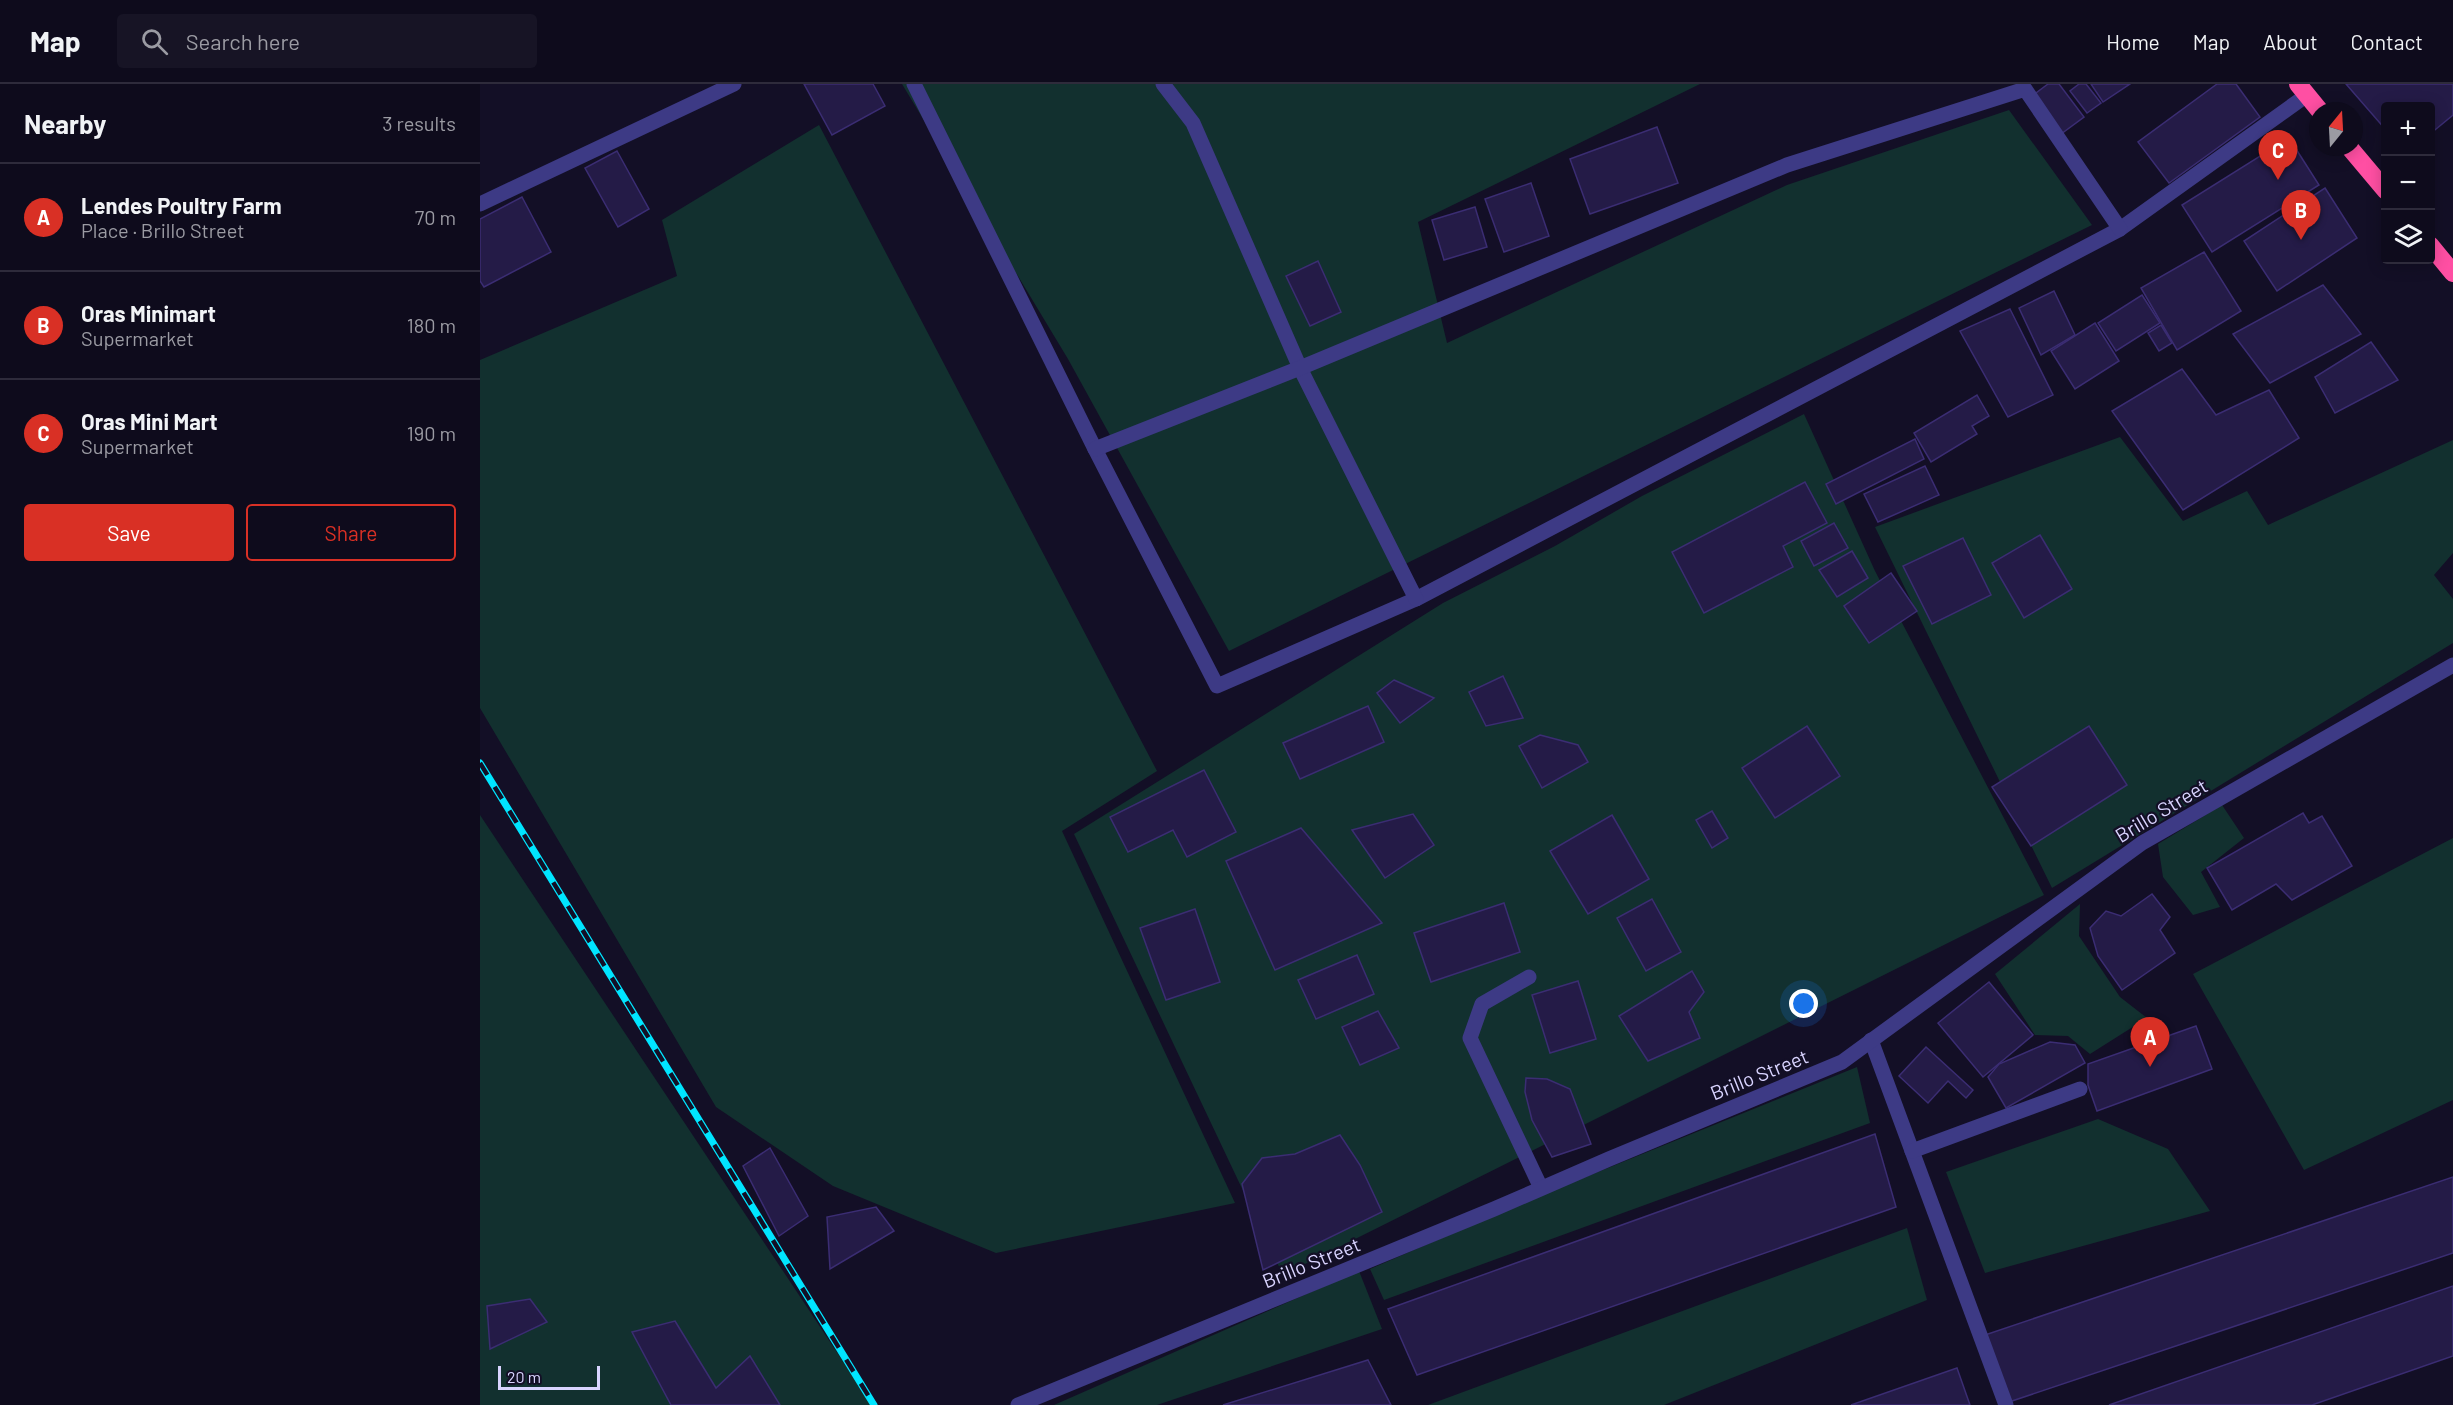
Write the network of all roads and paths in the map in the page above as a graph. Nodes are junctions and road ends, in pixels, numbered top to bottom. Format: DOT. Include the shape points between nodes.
graph roads {
  1 [pos="735,84"];
  2 [pos="914,84"];
  3 [pos="1163,84"];
  4 [pos="2302,90"];
  5 [pos="2312,102"];
  6 [pos="2356,156"];
  7 [pos="2381,186"];
  8 [pos="480,204"];
  9 [pos="2120,229"];
  10 [pos="2435,252"];
  11 [pos="2453,273"];
  12 [pos="1300,368"];
  13 [pos="1095,449"];
  14 [pos="1416,599"];
  15 [pos="2453,665"];
  16 [pos="1530,977"];
  17 [pos="1871,1040"];
  18 [pos="2080,1089"];
  19 [pos="1912,1151"];
  20 [pos="1541,1188"];
  21 [pos="1018,1405"];
  22 [pos="2006,1405"];
  1 -- 8 [label="street"];
  2 -- 13 [label="street"];
  3 -- 12 [label="street" via="1193,123"];
  4 -- 5 [label="highway"];
  4 -- 9 [label="street"];
  6 -- 7 [label="highway"];
  9 -- 12 [label="street" via="2025,89 1787,165"];
  9 -- 14 [label="street"];
  10 -- 11 [label="highway"];
  12 -- 13 [label="street"];
  12 -- 14 [label="street"];
  13 -- 14 [label="street" via="1217,686"];
  15 -- 17 [label="street, Brillo Street" via="2142,843"];
  16 -- 20 [label="street" via="1482,1004 1470,1038"];
  17 -- 19 [label="street"];
  17 -- 20 [label="street, Brillo Street" via="1842,1062"];
  18 -- 19 [label="street"];
  19 -- 22 [label="street"];
  20 -- 21 [label="street, Brillo Street"];
}
